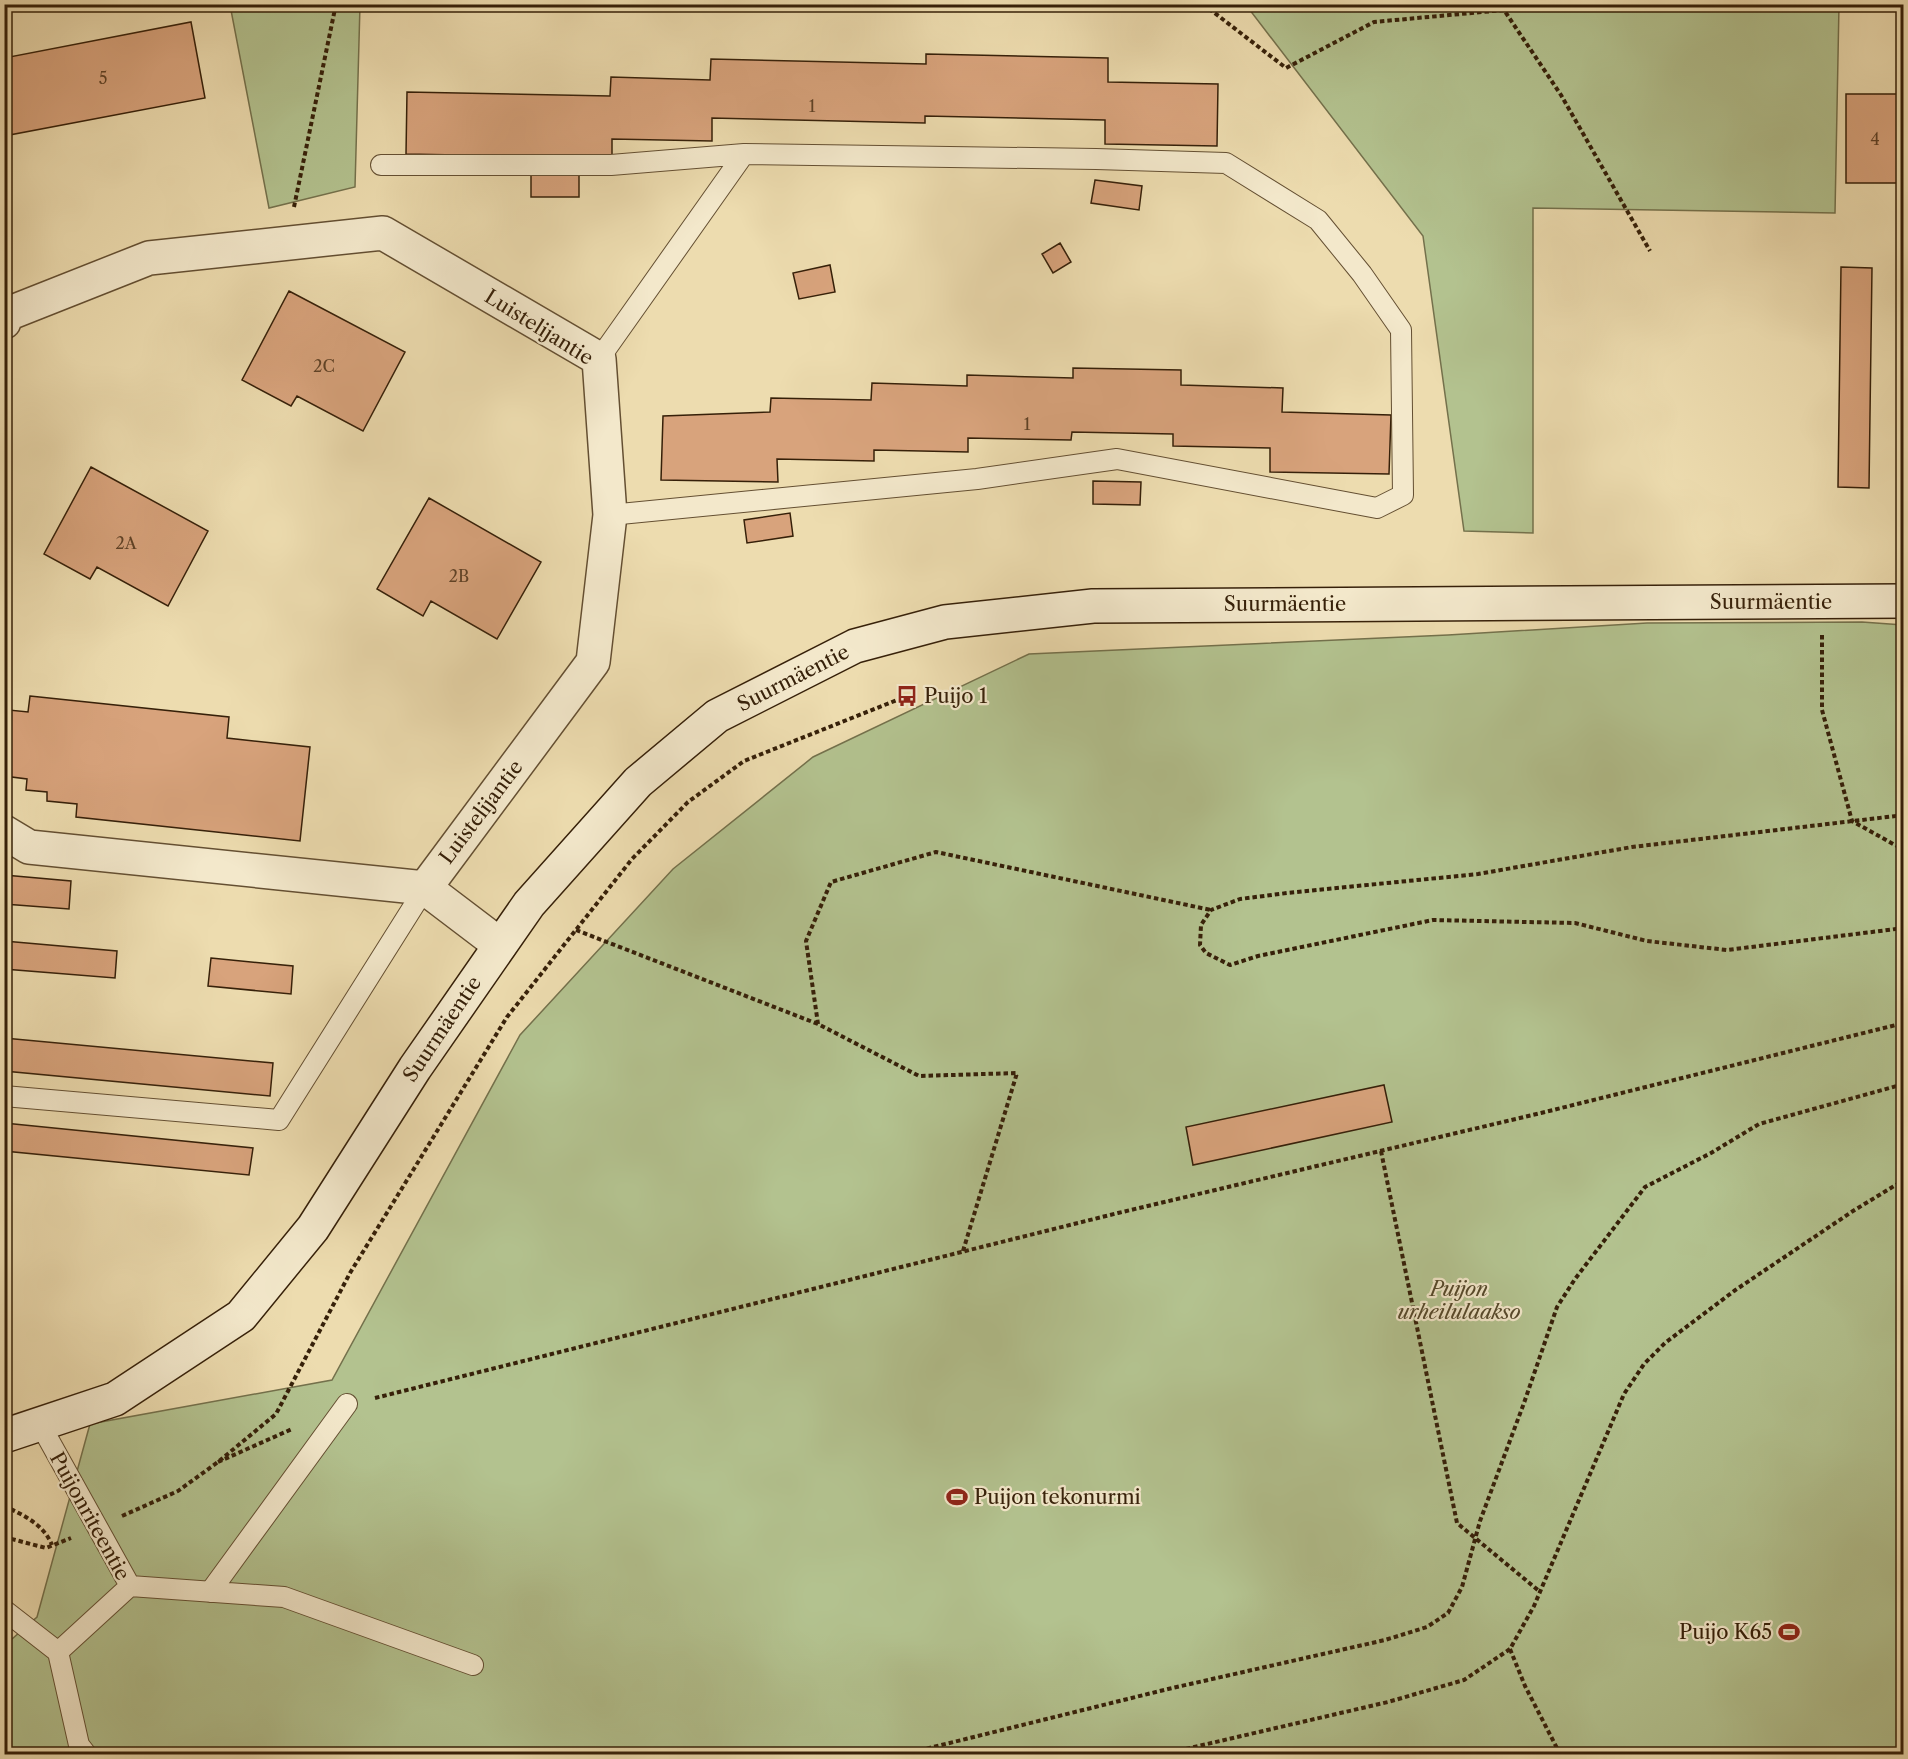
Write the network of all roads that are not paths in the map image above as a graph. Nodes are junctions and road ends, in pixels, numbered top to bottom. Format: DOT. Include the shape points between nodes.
graph roads {
  1 [pos="744,154"];
  2 [pos="381,165"];
  3 [pos="4,322"];
  4 [pos="599,359"];
  5 [pos="610,515"];
  6 [pos="1904,601"];
  7 [pos="4,832"];
  8 [pos="425,888"];
  9 [pos="500,945"];
  10 [pos="4,1096"];
  11 [pos="348,1404"];
  12 [pos="40,1424"];
  13 [pos="4,1436"];
  14 [pos="130,1586"];
  15 [pos="210,1592"];
  16 [pos="4,1610"];
  17 [pos="58,1652"];
  18 [pos="473,1665"];
  19 [pos="86,1755"];
  1 -- 2 [label="lane" via="611,165"];
  1 -- 4 [label="lane"];
  1 -- 5 [label="lane" via="1226,163 1318,220 1401,330 1403,495 1377,508 1117,459 977,479"];
  3 -- 4 [label="main road, Luistelijantie" via="5,315 149,258 383,233"];
  4 -- 5 [label="main road, Luistelijantie"];
  5 -- 8 [label="main road, Luistelijantie" via="593,662"];
  6 -- 9 [label="main road, Suurmäentie" via="1093,606 945,622 855,646 717,716 638,782 529,904"];
  7 -- 8 [label="main road" via="29,847"];
  8 -- 9 [label="main road"];
  8 -- 10 [label="lane" via="279,1120"];
  9 -- 12 [label="main road, Suurmäentie" via="415,1068 313,1228 241,1316 115,1399"];
  11 -- 15 [label="lane"];
  12 -- 13 [label="main road, Suurmäentie"];
  12 -- 14 [label="lane, Puijonriteentie"];
  14 -- 15 [label="lane"];
  14 -- 17 [label="lane, Puijonriteentie"];
  15 -- 18 [label="lane" via="284,1597"];
  16 -- 17 [label="lane"];
  17 -- 19 [label="lane" via="79,1745"];
}
